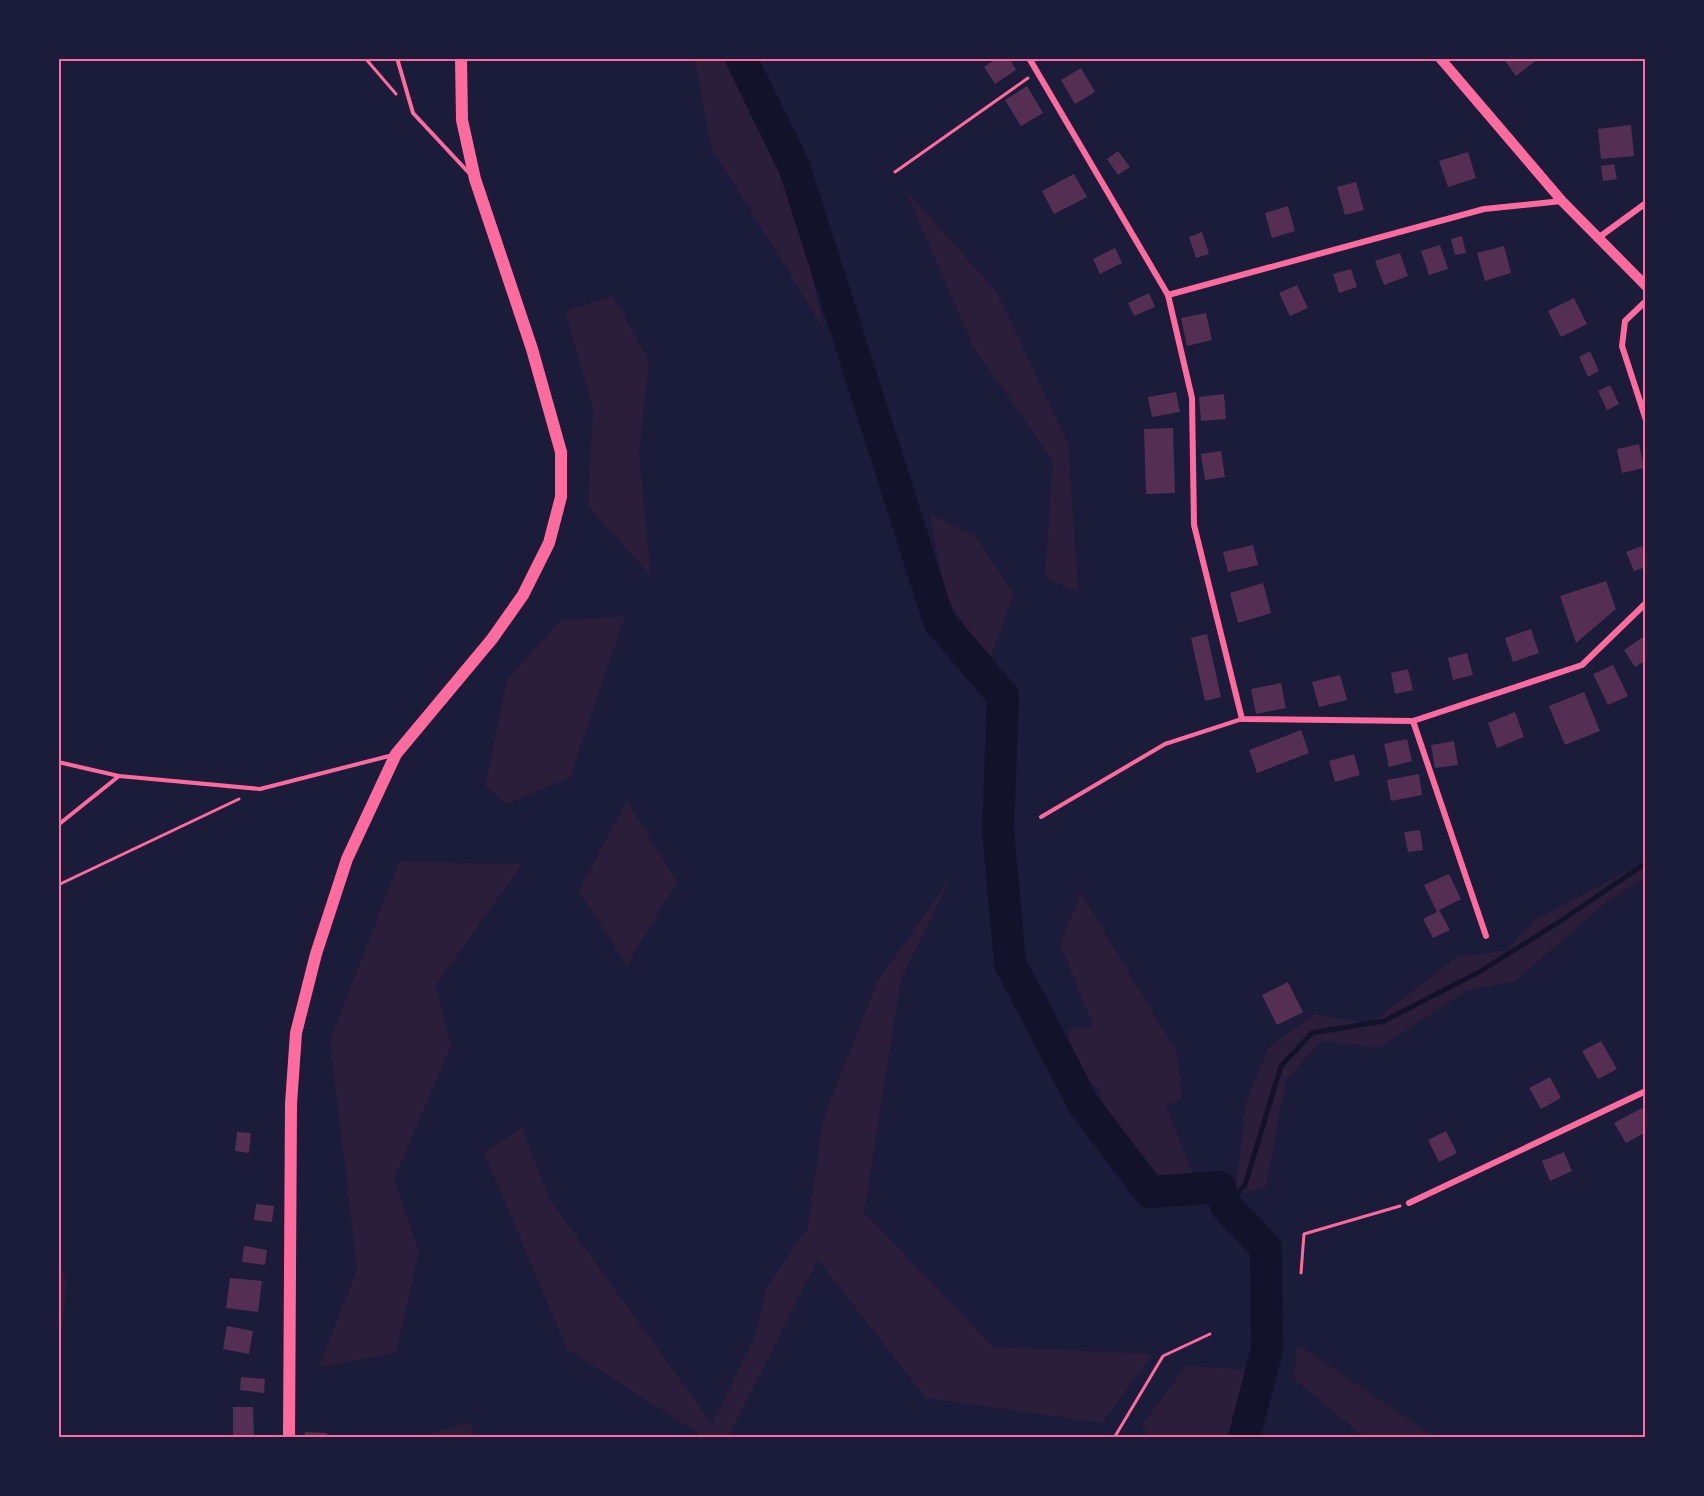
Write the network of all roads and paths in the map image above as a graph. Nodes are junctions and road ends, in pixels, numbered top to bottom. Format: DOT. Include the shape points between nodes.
graph roads {
  1 [pos="365,58"];
  2 [pos="397,58"];
  3 [pos="461,58"];
  4 [pos="1029,58"];
  5 [pos="1440,58"];
  6 [pos="1037,72"];
  7 [pos="413,113"];
  8 [pos="895,172"];
  9 [pos="475,179"];
  10 [pos="1562,201"];
  11 [pos="1646,203"];
  12 [pos="1598,238"];
  13 [pos="1646,286"];
  14 [pos="1168,295"];
  15 [pos="1646,301"];
  16 [pos="1646,420"];
  17 [pos="1646,603"];
  18 [pos="1242,719"];
  19 [pos="1413,721"];
  20 [pos="396,754"];
  21 [pos="58,762"];
  22 [pos="119,776"];
  23 [pos="260,789"];
  24 [pos="1041,817"];
  25 [pos="58,825"];
  26 [pos="58,885"];
  27 [pos="1486,936"];
  28 [pos="1646,1091"];
  29 [pos="1408,1203"];
  30 [pos="1301,1273"];
  31 [pos="1210,1334"];
  32 [pos="289,1437"];
  33 [pos="1114,1437"];
  1 -- 7 [label="path"];
  2 -- 7 [label="lane"];
  3 -- 9 [label="main road" via="462,120"];
  4 -- 6 [label="street"];
  5 -- 10 [label="street"];
  6 -- 8 [label="path"];
  6 -- 14 [label="street"];
  7 -- 9 [label="lane"];
  9 -- 20 [label="main road" via="532,349 561,452 561,497 549,543 523,595 492,639"];
  10 -- 12 [label="street"];
  10 -- 14 [label="street" via="1484,209"];
  11 -- 12 [label="street"];
  12 -- 13 [label="street"];
  14 -- 18 [label="street" via="1192,398 1194,525"];
  15 -- 16 [label="street" via="1625,321 1622,346"];
  17 -- 19 [label="street" via="1582,665"];
  18 -- 19 [label="street"];
  18 -- 24 [label="lane" via="1165,744"];
  19 -- 27 [label="street"];
  20 -- 23 [label="lane"];
  20 -- 32 [label="main road" via="347,859 315,954 296,1033 291,1104"];
  21 -- 22 [label="lane"];
  22 -- 23 [label="lane"];
  22 -- 25 [label="lane"];
  23 -- 26 [label="path"];
  28 -- 29 [label="street"];
  29 -- 30 [label="path" via="1304,1234"];
  31 -- 33 [label="path" via="1163,1356"];
}
